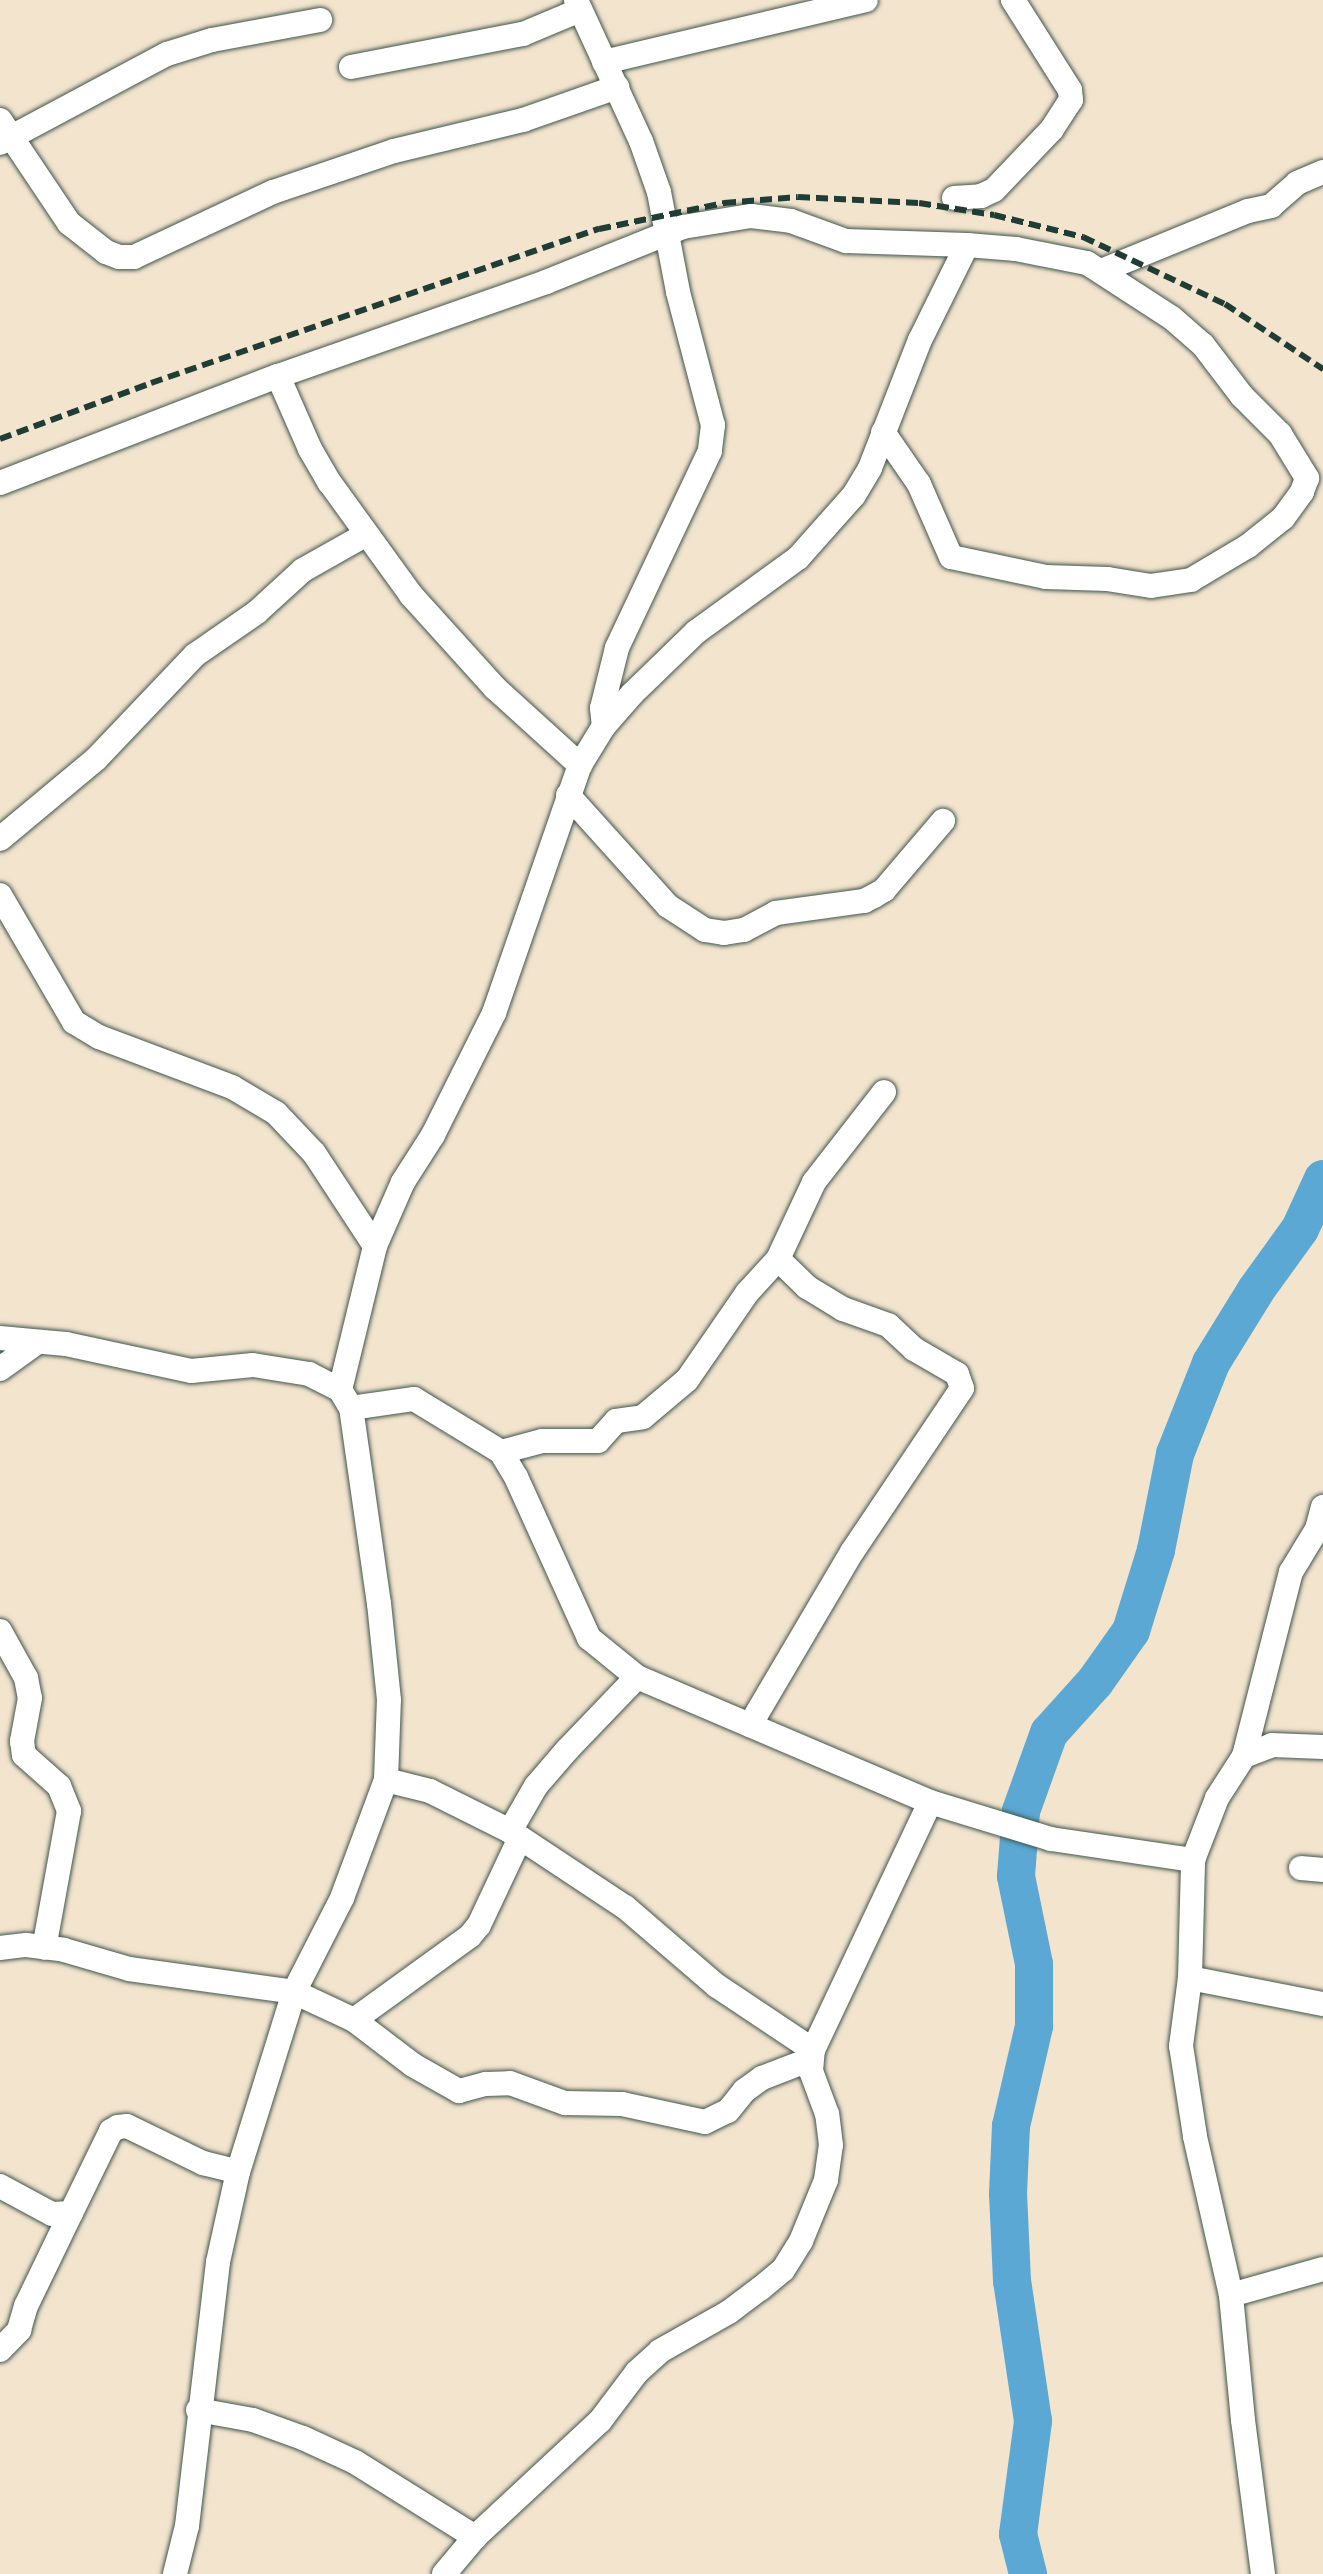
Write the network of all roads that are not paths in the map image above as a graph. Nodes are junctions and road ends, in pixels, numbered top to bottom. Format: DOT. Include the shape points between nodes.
graph roads {
  1 [pos="866,0"];
  2 [pos="1013,0"];
  3 [pos="578,5"];
  4 [pos="320,20"];
  5 [pos="604,62"];
  6 [pos="351,67"];
  7 [pos="617,87"];
  8 [pos="4,133"];
  9 [pos="1323,172"];
  10 [pos="954,198"];
  11 [pos="667,233"];
  12 [pos="967,245"];
  13 [pos="1101,271"];
  14 [pos="278,376"];
  15 [pos="883,432"];
  16 [pos="0,483"];
  17 [pos="365,535"];
  18 [pos="604,726"];
  19 [pos="580,765"];
  20 [pos="568,795"];
  21 [pos="943,821"];
  22 [pos="0,839"];
  23 [pos="0,896"];
  24 [pos="884,1092"];
  25 [pos="375,1246"];
  26 [pos="778,1259"];
  27 [pos="0,1338"];
  28 [pos="36,1343"];
  29 [pos="0,1369"];
  30 [pos="346,1399"];
  31 [pos="501,1452"];
  32 [pos="1323,1507"];
  33 [pos="0,1631"];
  34 [pos="637,1677"];
  35 [pos="750,1725"];
  36 [pos="1323,1747"];
  37 [pos="1244,1756"];
  38 [pos="386,1780"];
  39 [pos="930,1802"];
  40 [pos="515,1835"];
  41 [pos="1193,1860"];
  42 [pos="0,1948"];
  43 [pos="44,1948"];
  44 [pos="1190,1978"];
  45 [pos="294,1992"];
  46 [pos="1323,2004"];
  47 [pos="354,2020"];
  48 [pos="812,2054"];
  49 [pos="238,2172"];
  50 [pos="0,2186"];
  51 [pos="71,2213"];
  52 [pos="1323,2269"];
  53 [pos="1231,2295"];
  54 [pos="0,2350"];
  55 [pos="198,2410"];
  56 [pos="475,2537"];
  57 [pos="175,2574"];
  58 [pos="444,2574"];
  59 [pos="1263,2574"];
  1 -- 5 [label="street"];
  2 -- 10 [label="street" via="1070,90 1071,100 1052,129 994,190"];
  3 -- 5 [label="street"];
  3 -- 6 [label="street" via="523,34"];
  4 -- 8 [label="street" via="167,54"];
  5 -- 7 [label="street"];
  7 -- 8 [label="street" via="523,120 394,151 273,192 134,257 106,252 69,223"];
  7 -- 11 [label="street" via="659,192"];
  9 -- 13 [label="street" via="1297,183 1271,206"];
  11 -- 12 [label="street" via="751,216 791,221 846,241"];
  11 -- 14 [label="street" via="546,282"];
  11 -- 18 [label="street" via="713,439 617,648 602,708"];
  12 -- 13 [label="street" via="1068,258"];
  12 -- 15 [label="street"];
  13 -- 15 [label="street" via="1203,345 1280,434 1307,478 1283,518 1248,546 1191,580 1151,586 1033,575 957,560 947,552 919,484"];
  14 -- 16 [label="street"];
  14 -- 17 [label="street" via="310,449"];
  15 -- 18 [label="street" via="863,483 798,558 696,632"];
  17 -- 19 [label="street" via="495,688"];
  17 -- 22 [label="street" via="303,570 257,612 195,655 96,759"];
  18 -- 19 [label="street"];
  19 -- 20 [label="street"];
  20 -- 21 [label="street" via="668,906 705,930 724,933 744,930 776,913 874,896"];
  20 -- 25 [label="street" via="494,1013 433,1135 403,1182"];
  23 -- 25 [label="street" via="74,1022 99,1037 232,1087 276,1113 314,1153"];
  24 -- 26 [label="street" via="814,1182"];
  25 -- 30 [label="street"];
  26 -- 31 [label="street" via="747,1293 702,1363 658,1408 643,1417 616,1421 598,1441 542,1441"];
  26 -- 35 [label="street" via="807,1287 843,1309 888,1325 914,1349 957,1374 962,1388 852,1552"];
  27 -- 28 [label="street"];
  28 -- 29 [label="street"];
  28 -- 30 [label="street" via="66,1344 191,1371 253,1365 309,1374"];
  30 -- 31 [label="street" via="414,1399"];
  30 -- 38 [label="street" via="389,1700"];
  31 -- 34 [label="street" via="589,1638"];
  32 -- 37 [label="street" via="1317,1529 1291,1572"];
  33 -- 43 [label="street" via="26,1678 30,1698 24,1755 59,1786 69,1811"];
  34 -- 35 [label="street"];
  34 -- 40 [label="street" via="536,1786"];
  35 -- 39 [label="street"];
  36 -- 37 [label="street" via="1272,1745"];
  37 -- 41 [label="street" via="1217,1798"];
  38 -- 40 [label="street" via="430,1791"];
  38 -- 45 [label="street" via="342,1898"];
  39 -- 41 [label="street" via="1051,1839"];
  39 -- 48 [label="street"];
  40 -- 47 [label="street" via="470,1936"];
  40 -- 48 [label="street" via="625,1907 717,1986"];
  41 -- 44 [label="street"];
  42 -- 43 [label="street"];
  43 -- 45 [label="street" via="129,1969"];
  44 -- 46 [label="street"];
  44 -- 53 [label="street" via="1181,2046"];
  45 -- 47 [label="street"];
  45 -- 49 [label="street"];
  47 -- 48 [label="street" via="413,2065 459,2091 510,2083 565,2103 622,2104 692,2121 717,2118 762,2078"];
  48 -- 56 [label="street" via="811,2071 827,2114 831,2145 826,2180 783,2270 729,2312 660,2351 600,2421"];
  49 -- 51 [label="street" via="203,2163 127,2126 118,2127 111,2131"];
  49 -- 55 [label="street" via="218,2262"];
  50 -- 51 [label="street" via="52,2214"];
  51 -- 54 [label="street" via="19,2330"];
  52 -- 53 [label="street"];
  53 -- 59 [label="street"];
  55 -- 56 [label="street" via="253,2420 316,2444 355,2462"];
  55 -- 57 [label="street" via="187,2526"];
  56 -- 58 [label="street"];
}
